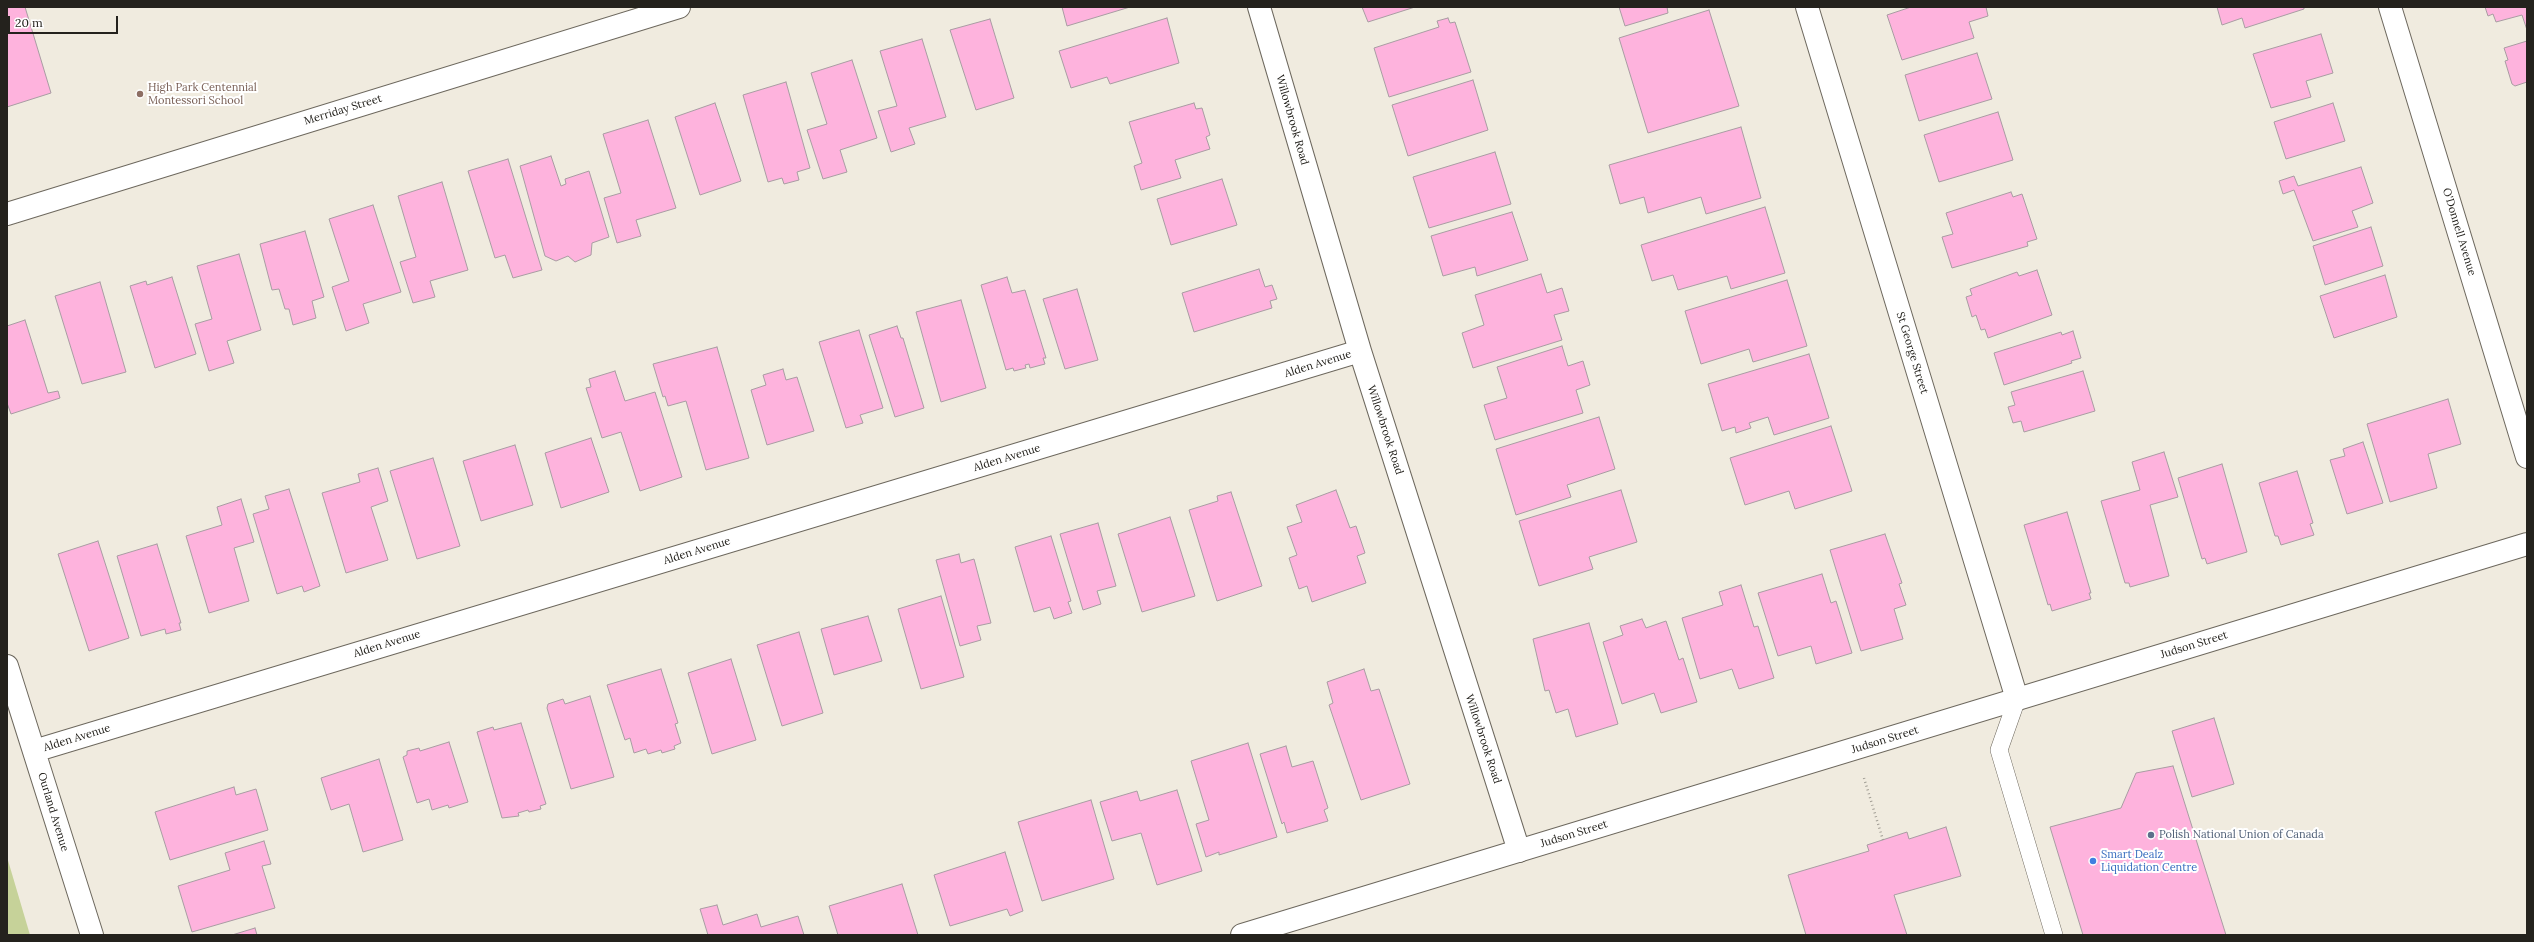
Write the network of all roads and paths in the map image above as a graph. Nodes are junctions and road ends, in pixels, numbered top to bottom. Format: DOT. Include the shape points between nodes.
graph roads {
  1 [pos="679,7"];
  2 [pos="1259,7"];
  3 [pos="1807,7"];
  4 [pos="2390,7"];
  5 [pos="7,214"];
  6 [pos="1360,351"];
  7 [pos="2527,457"];
  8 [pos="2527,544"];
  9 [pos="7,666"];
  10 [pos="2017,699"];
  11 [pos="1855,749"];
  12 [pos="34,751"];
  13 [pos="1883,840"];
  14 [pos="1519,851"];
  15 [pos="92,935"];
  16 [pos="1242,935"];
  17 [pos="2054,935"];
  1 -- 5 [label="street, Merriday Street"];
  2 -- 6 [label="street, Willowbrook Road"];
  3 -- 10 [label="street, St George Street"];
  4 -- 7 [label="street, O'Donnell Avenue"];
  6 -- 12 [label="street, Alden Avenue"];
  6 -- 14 [label="street, Willowbrook Road"];
  8 -- 10 [label="street, Judson Street"];
  9 -- 12 [label="street, Ourland Avenue"];
  10 -- 11 [label="street, Judson Street"];
  10 -- 17 [label="lane" via="1999,750"];
  11 -- 13 [label="path"];
  11 -- 14 [label="street, Judson Street"];
  12 -- 15 [label="street, Ourland Avenue"];
  14 -- 16 [label="street, Judson Street"];
}
